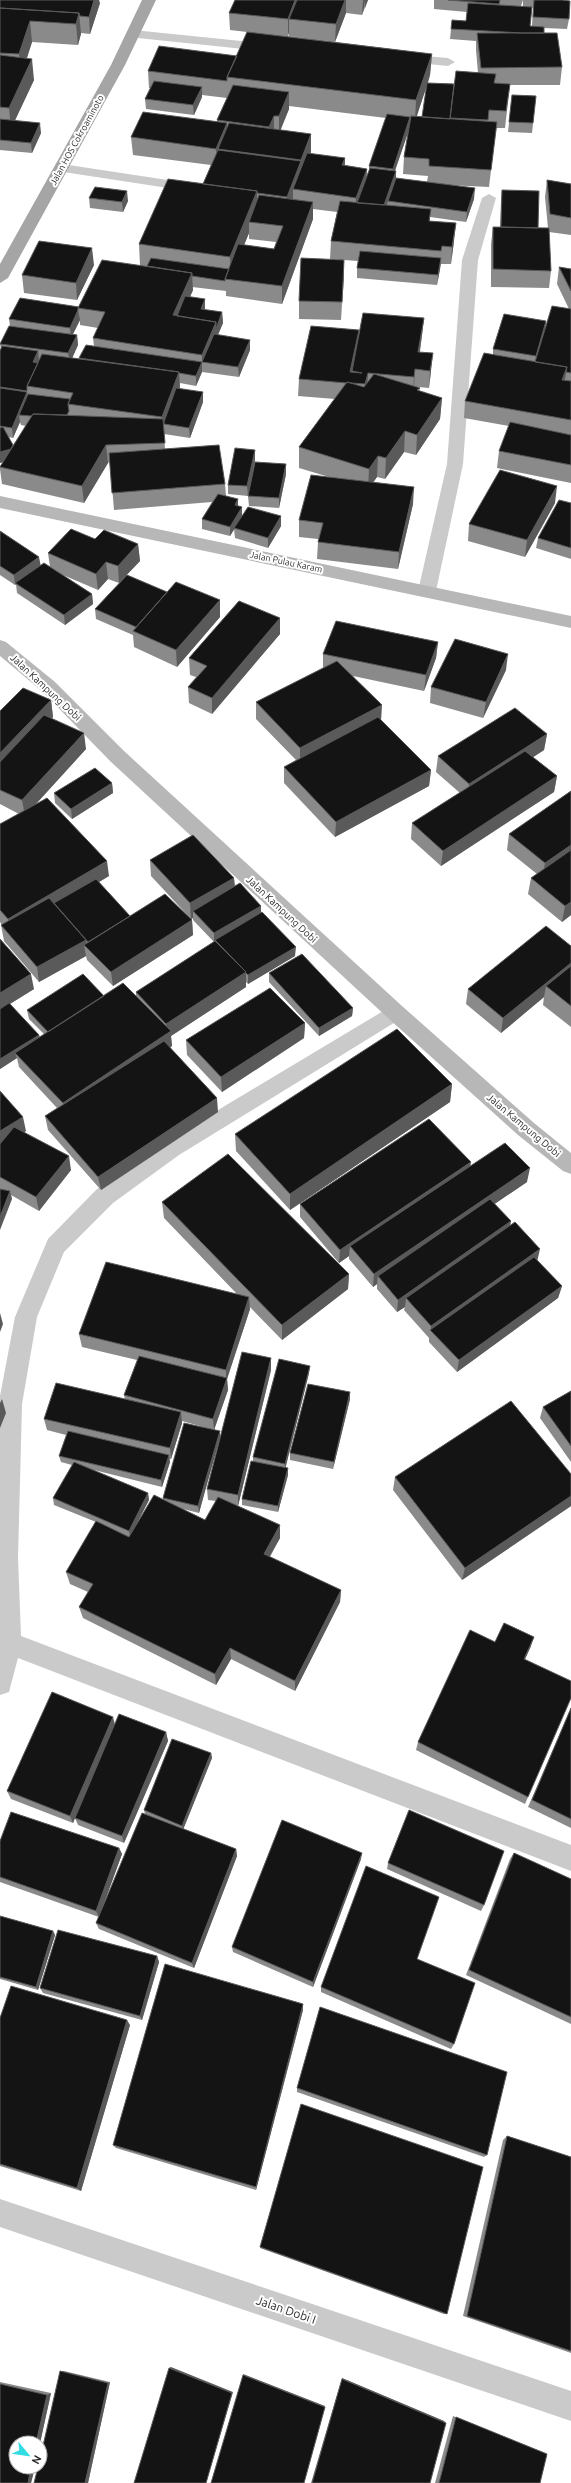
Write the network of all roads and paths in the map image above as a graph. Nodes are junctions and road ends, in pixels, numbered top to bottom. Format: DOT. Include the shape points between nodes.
graph roads {
  1 [pos="149,0"];
  2 [pos="133,34"];
  3 [pos="283,49"];
  4 [pos="385,57"];
  5 [pos="448,62"];
  6 [pos="62,168"];
  7 [pos="195,188"];
  8 [pos="489,198"];
  9 [pos="0,278"];
  10 [pos="0,502"];
  11 [pos="427,591"];
  12 [pos="571,622"];
  13 [pos="0,646"];
  14 [pos="394,1012"];
  15 [pos="571,1165"];
  16 [pos="9,1643"];
  17 [pos="0,1684"];
  18 [pos="571,1858"];
  19 [pos="0,2213"];
  20 [pos="571,2406"];
  1 -- 2 [label="main road, Jalan HOS Cokroaminoto"];
  2 -- 3 [label="street"];
  2 -- 6 [label="main road, Jalan HOS Cokroaminoto"];
  4 -- 5 [label="street"];
  6 -- 7 [label="street"];
  6 -- 9 [label="main road, Jalan HOS Cokroaminoto"];
  8 -- 11 [label="street" via="470,260 455,464"];
  10 -- 11 [label="street, Jalan Pulau Karam"];
  11 -- 12 [label="street, Jalan Pulau Karam"];
  13 -- 14 [label="street, Jalan Kampung Dobi" via="49,688 117,756"];
  14 -- 15 [label="street, Jalan Kampung Dobi" via="526,1129"];
  14 -- 16 [label="street" via="171,1149 105,1196 56,1246 26,1317 10,1404 6,1558"];
  16 -- 17 [label="street"];
  16 -- 18 [label="street"];
  19 -- 20 [label="street, Jalan Dobi I"];
}
